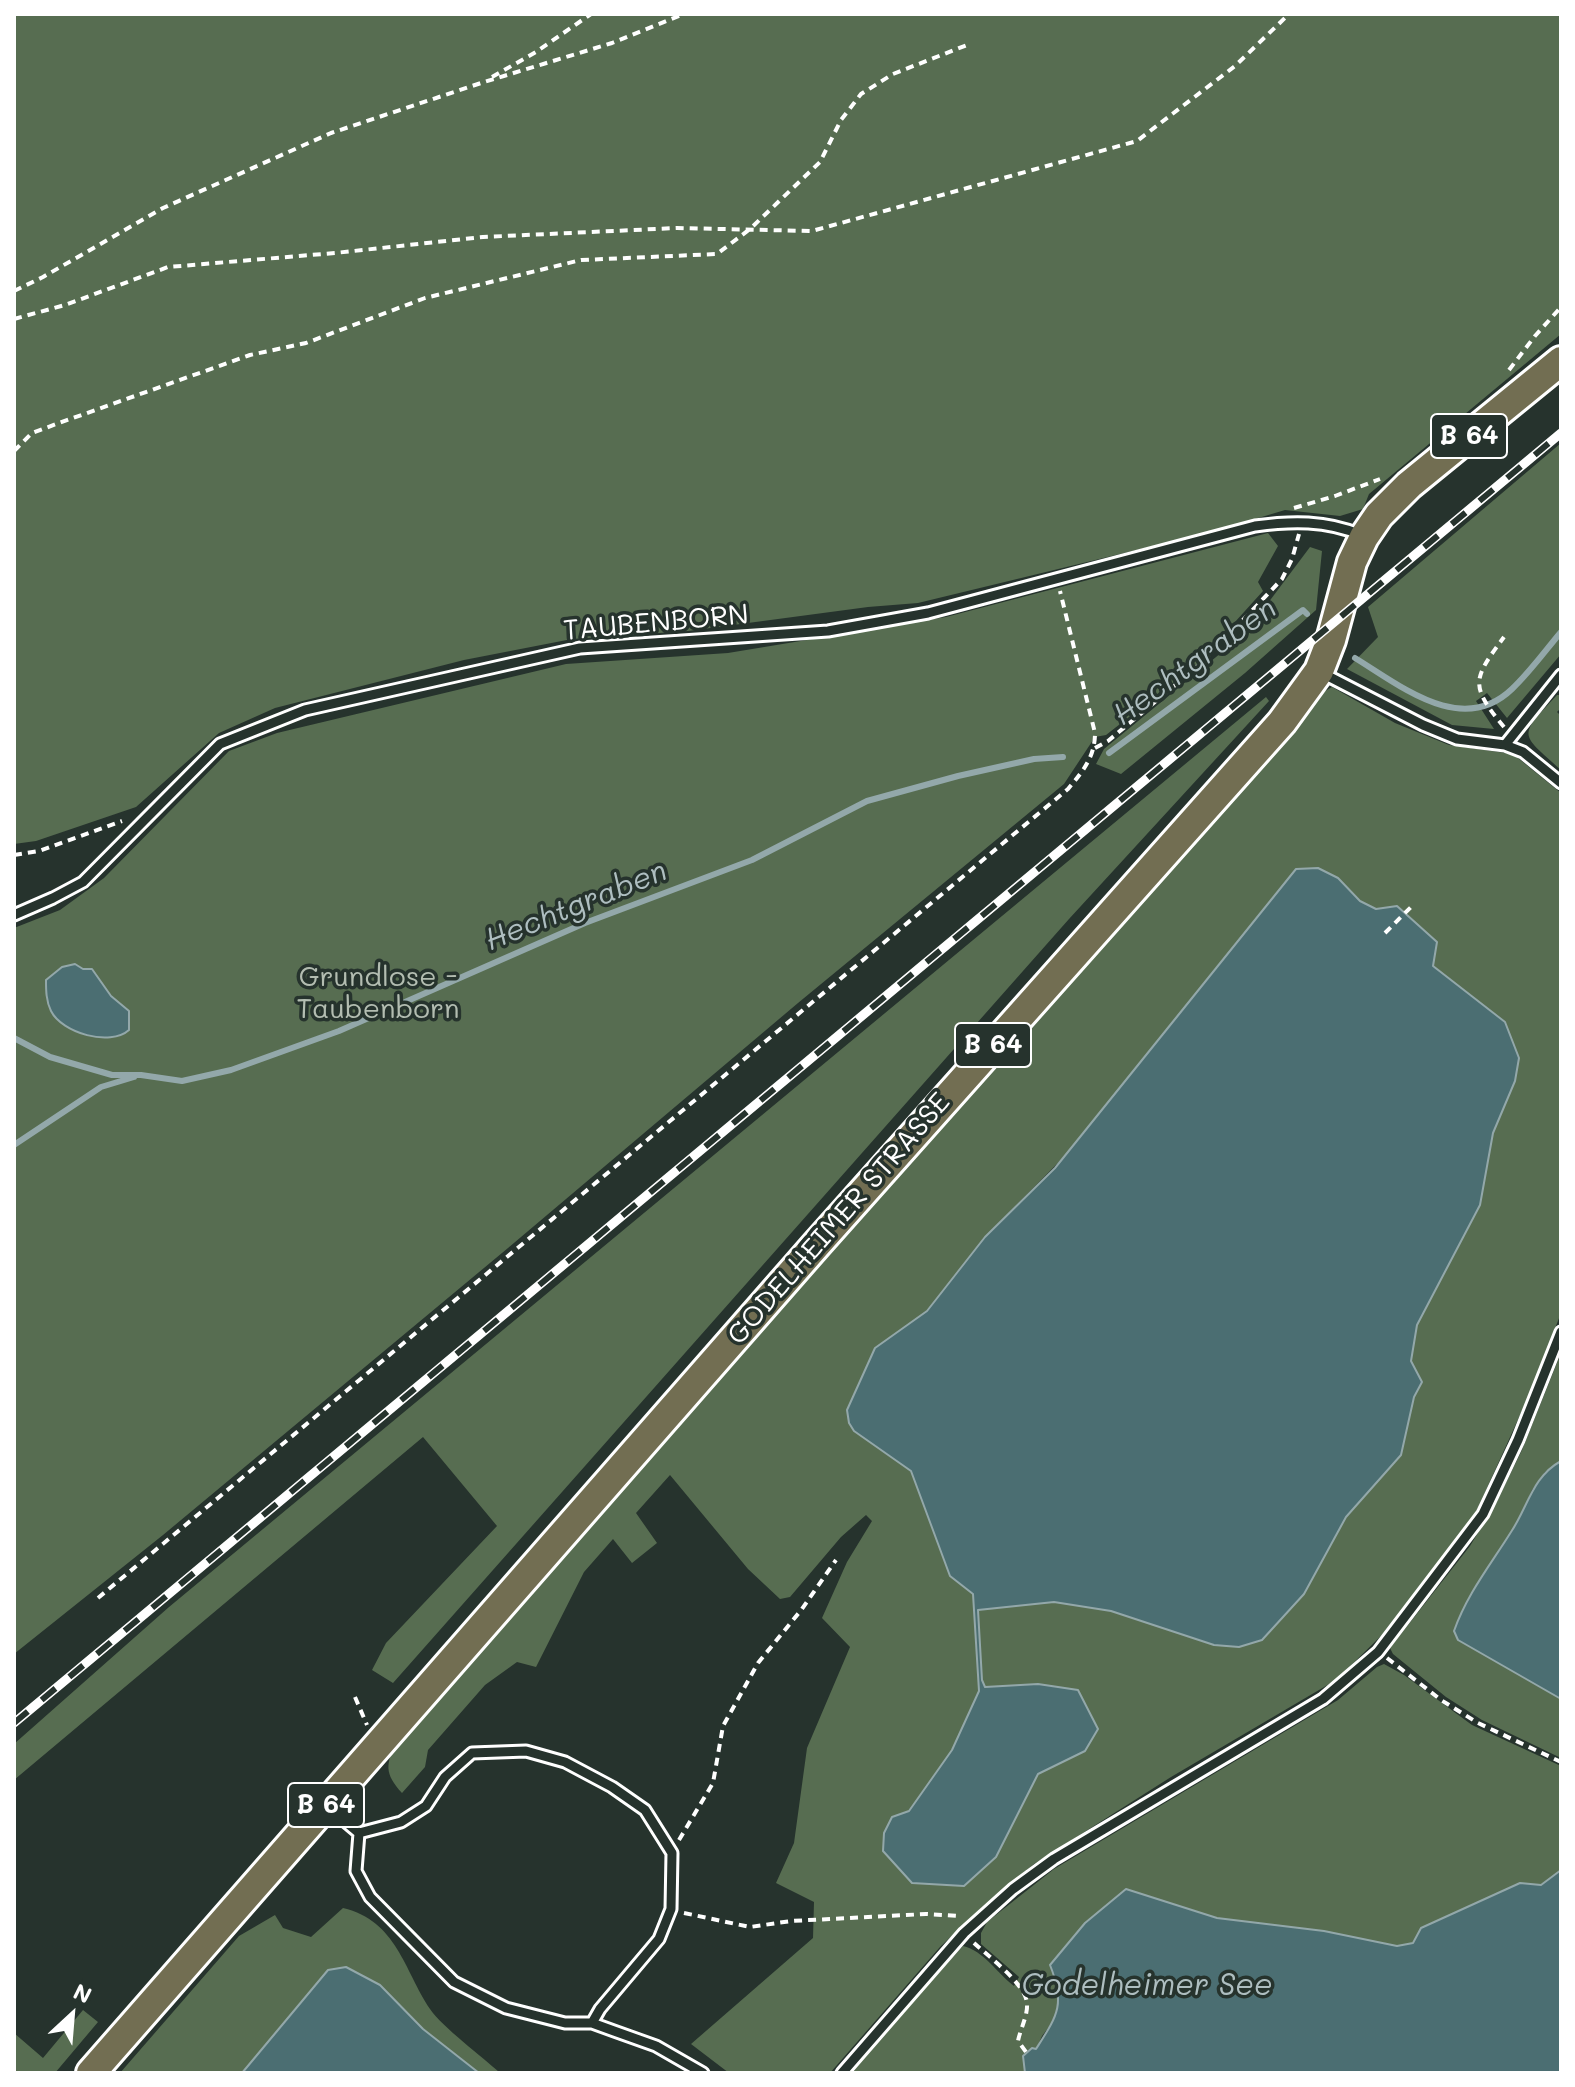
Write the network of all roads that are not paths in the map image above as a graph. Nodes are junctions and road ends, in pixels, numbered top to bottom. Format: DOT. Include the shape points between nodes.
graph roads {
  1 [pos="1561,361"];
  2 [pos="1364,537"];
  3 [pos="1319,671"];
  4 [pos="1561,675"];
  5 [pos="1508,740"];
  6 [pos="1561,783"];
  7 [pos="14,915"];
  8 [pos="1561,1332"];
  9 [pos="326,1805"];
  10 [pos="359,1833"];
  11 [pos="592,2023"];
  12 [pos="91,2073"];
  13 [pos="703,2073"];
  14 [pos="842,2073"];
  1 -- 2 [label="main road, GODELHEIMER STRASSE / B 64" via="1409,485"];
  2 -- 3 [label="main road, GODELHEIMER STRASSE / B 64"];
  2 -- 7 [label="lane, TAUBENBORN" via="1334,525 1255,526 928,613 828,631 580,648 305,710 220,744 83,882"];
  3 -- 5 [label="lane" via="1457,739"];
  3 -- 9 [label="main road, GODELHEIMER STRASSE / B 64" via="1282,722"];
  4 -- 5 [label="lane"];
  5 -- 6 [label="lane"];
  8 -- 14 [label="lane" via="1483,1514 1378,1652 1323,1699 1054,1859 964,1933"];
  9 -- 10 [label="lane"];
  9 -- 12 [label="main road, GODELHEIMER STRASSE / B 64"];
  10 -- 11 [label="lane" via="356,1871 370,1897 454,1982 506,2008 565,2023"];
  10 -- 11 [label="lane" via="401,1822 426,1806 445,1777 472,1753 526,1751 565,1762 645,1810 672,1853 671,1909 659,1939"];
  11 -- 13 [label="lane" via="656,2046"];
}
